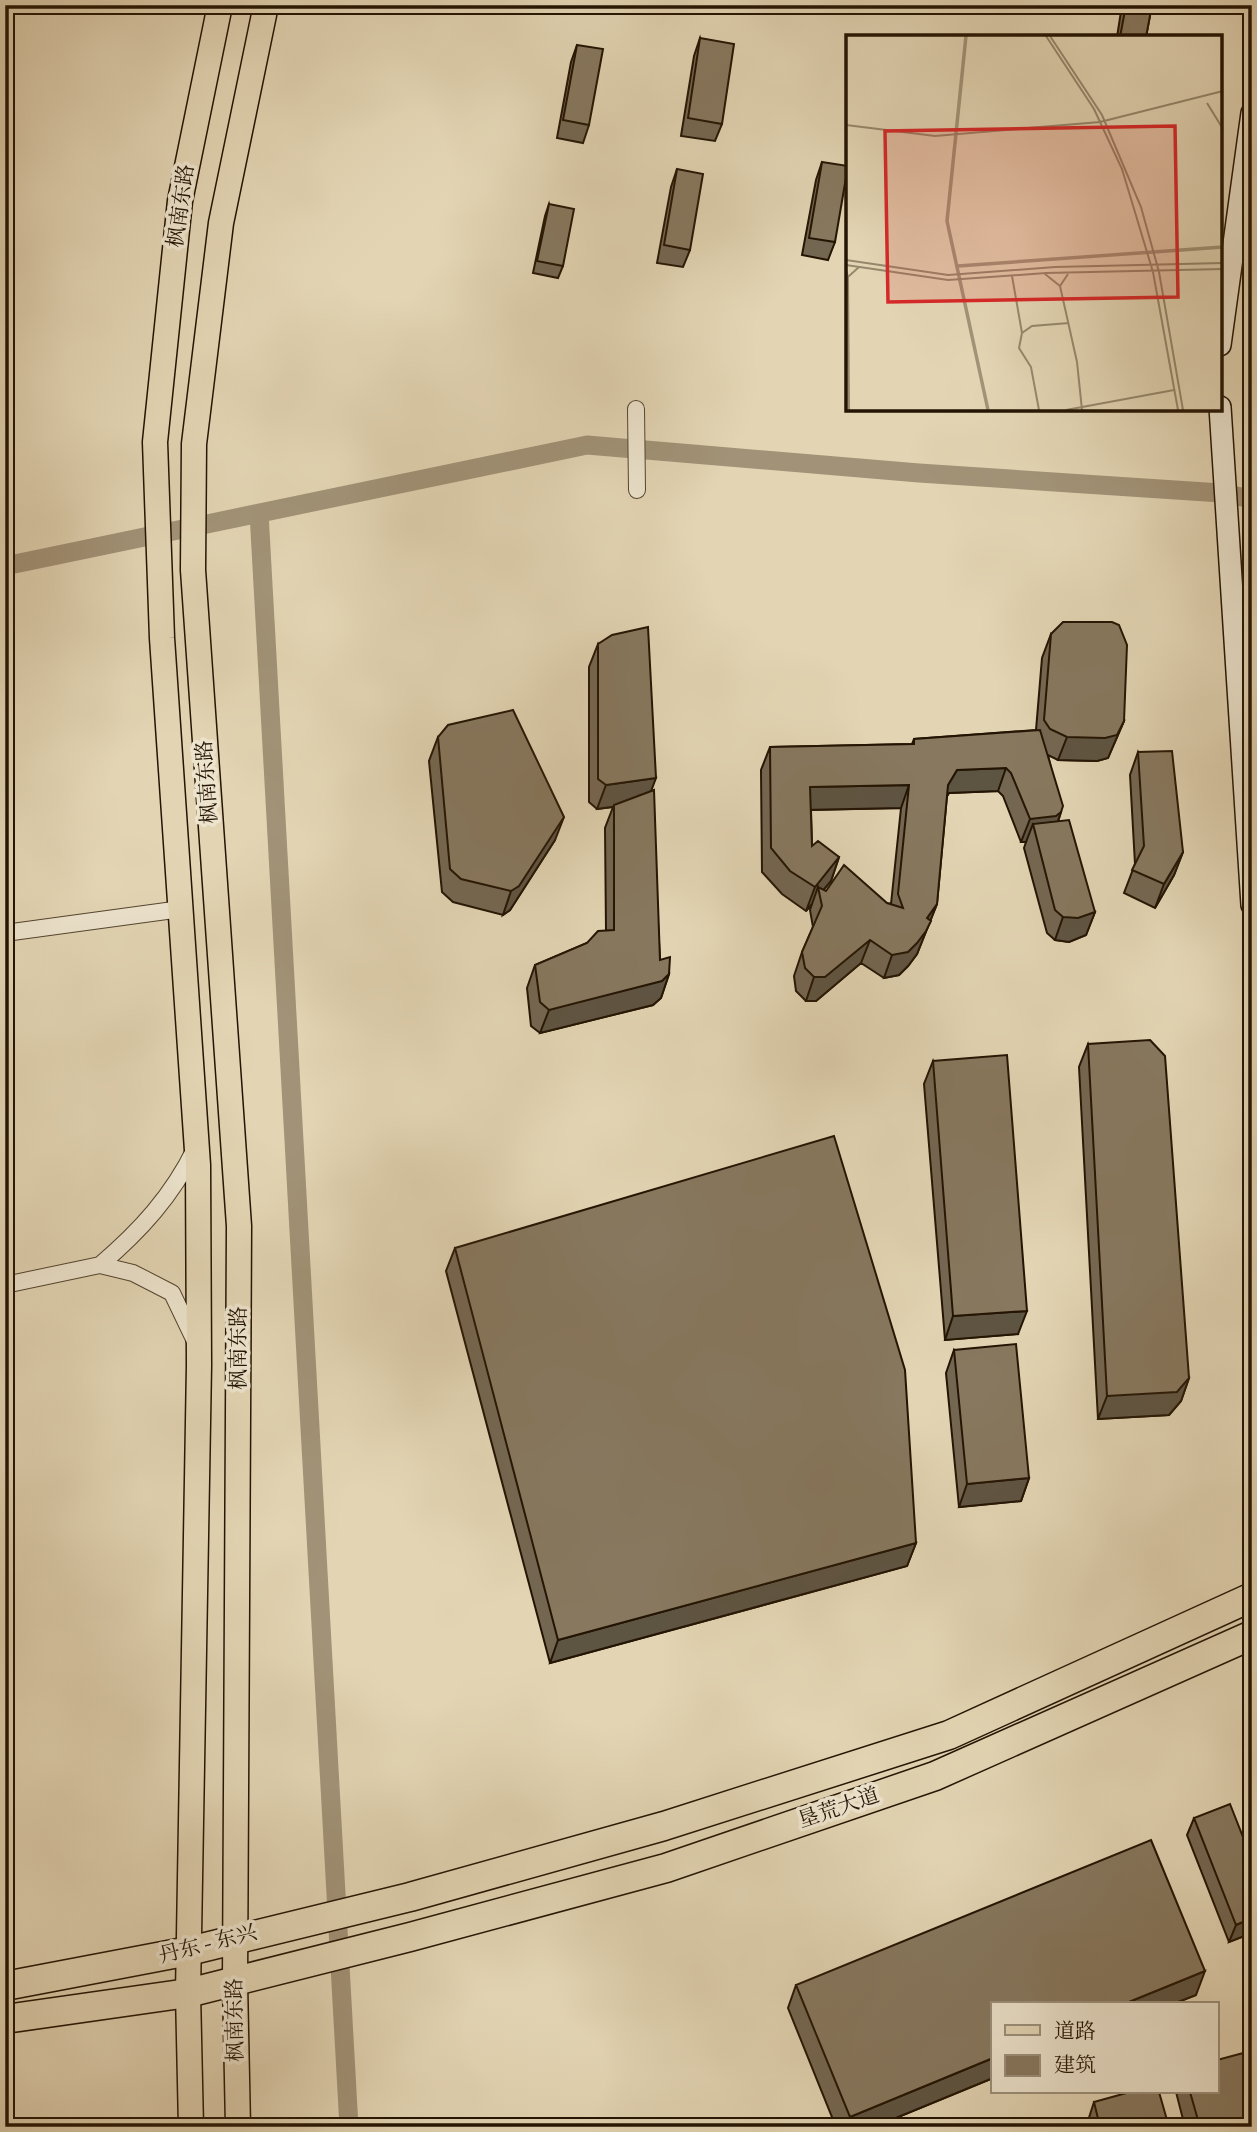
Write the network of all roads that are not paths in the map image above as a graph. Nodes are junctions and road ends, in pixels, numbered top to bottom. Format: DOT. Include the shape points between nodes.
graph roads {
  1 [pos="220,5"];
  2 [pos="266,5"];
  3 [pos="1252,113"];
  4 [pos="1222,330"];
  5 [pos="636,409"];
  6 [pos="1220,411"];
  7 [pos="637,489"];
  8 [pos="1252,905"];
  9 [pos="181,909"];
  10 [pos="5,933"];
  11 [pos="198,1143"];
  12 [pos="100,1265"];
  13 [pos="5,1285"];
  14 [pos="199,1350"];
  15 [pos="1252,1597"];
  16 [pos="1252,1635"];
  17 [pos="410,1897"];
  18 [pos="410,1937"];
  19 [pos="237,1939"];
  20 [pos="189,1951"];
  21 [pos="236,1982"];
  22 [pos="5,1986"];
  23 [pos="188,1993"];
  24 [pos="5,2019"];
  25 [pos="191,2127"];
  26 [pos="238,2127"];
  1 -- 9 [label="main road, 枫南东路" via="180,201 155,442"];
  2 -- 19 [label="main road, 枫南东路" via="221,223 193,484 193,570 240,1226"];
  3 -- 4 [label="main road"];
  5 -- 7 [label="street"];
  6 -- 8 [label="main road"];
  9 -- 10 [label="street"];
  9 -- 11 [label="main road, 枫南东路"];
  11 -- 12 [label="street" via="168,1198"];
  11 -- 14 [label="main road, 枫南东路"];
  12 -- 13 [label="street"];
  12 -- 14 [label="street" via="133,1273 172,1293"];
  14 -- 20 [label="main road, 枫南东路"];
  15 -- 17 [label="highway, 垦荒大道" via="949,1735 664,1826"];
  16 -- 18 [label="highway, 垦荒大道" via="935,1776 666,1868"];
  17 -- 19 [label="highway, 丹东 - 东兴"];
  18 -- 21 [label="highway, 丹东 - 东兴"];
  19 -- 20 [label="highway, 丹东 - 东兴"];
  19 -- 21 [label="main road, 枫南东路"];
  20 -- 22 [label="highway, 丹东 - 东兴"];
  20 -- 23 [label="main road, 枫南东路"];
  21 -- 23 [label="highway, 丹东 - 东兴"];
  21 -- 26 [label="main road, 枫南东路"];
  23 -- 24 [label="highway, 丹东 - 东兴"];
  23 -- 25 [label="main road, 枫南东路"];
}
